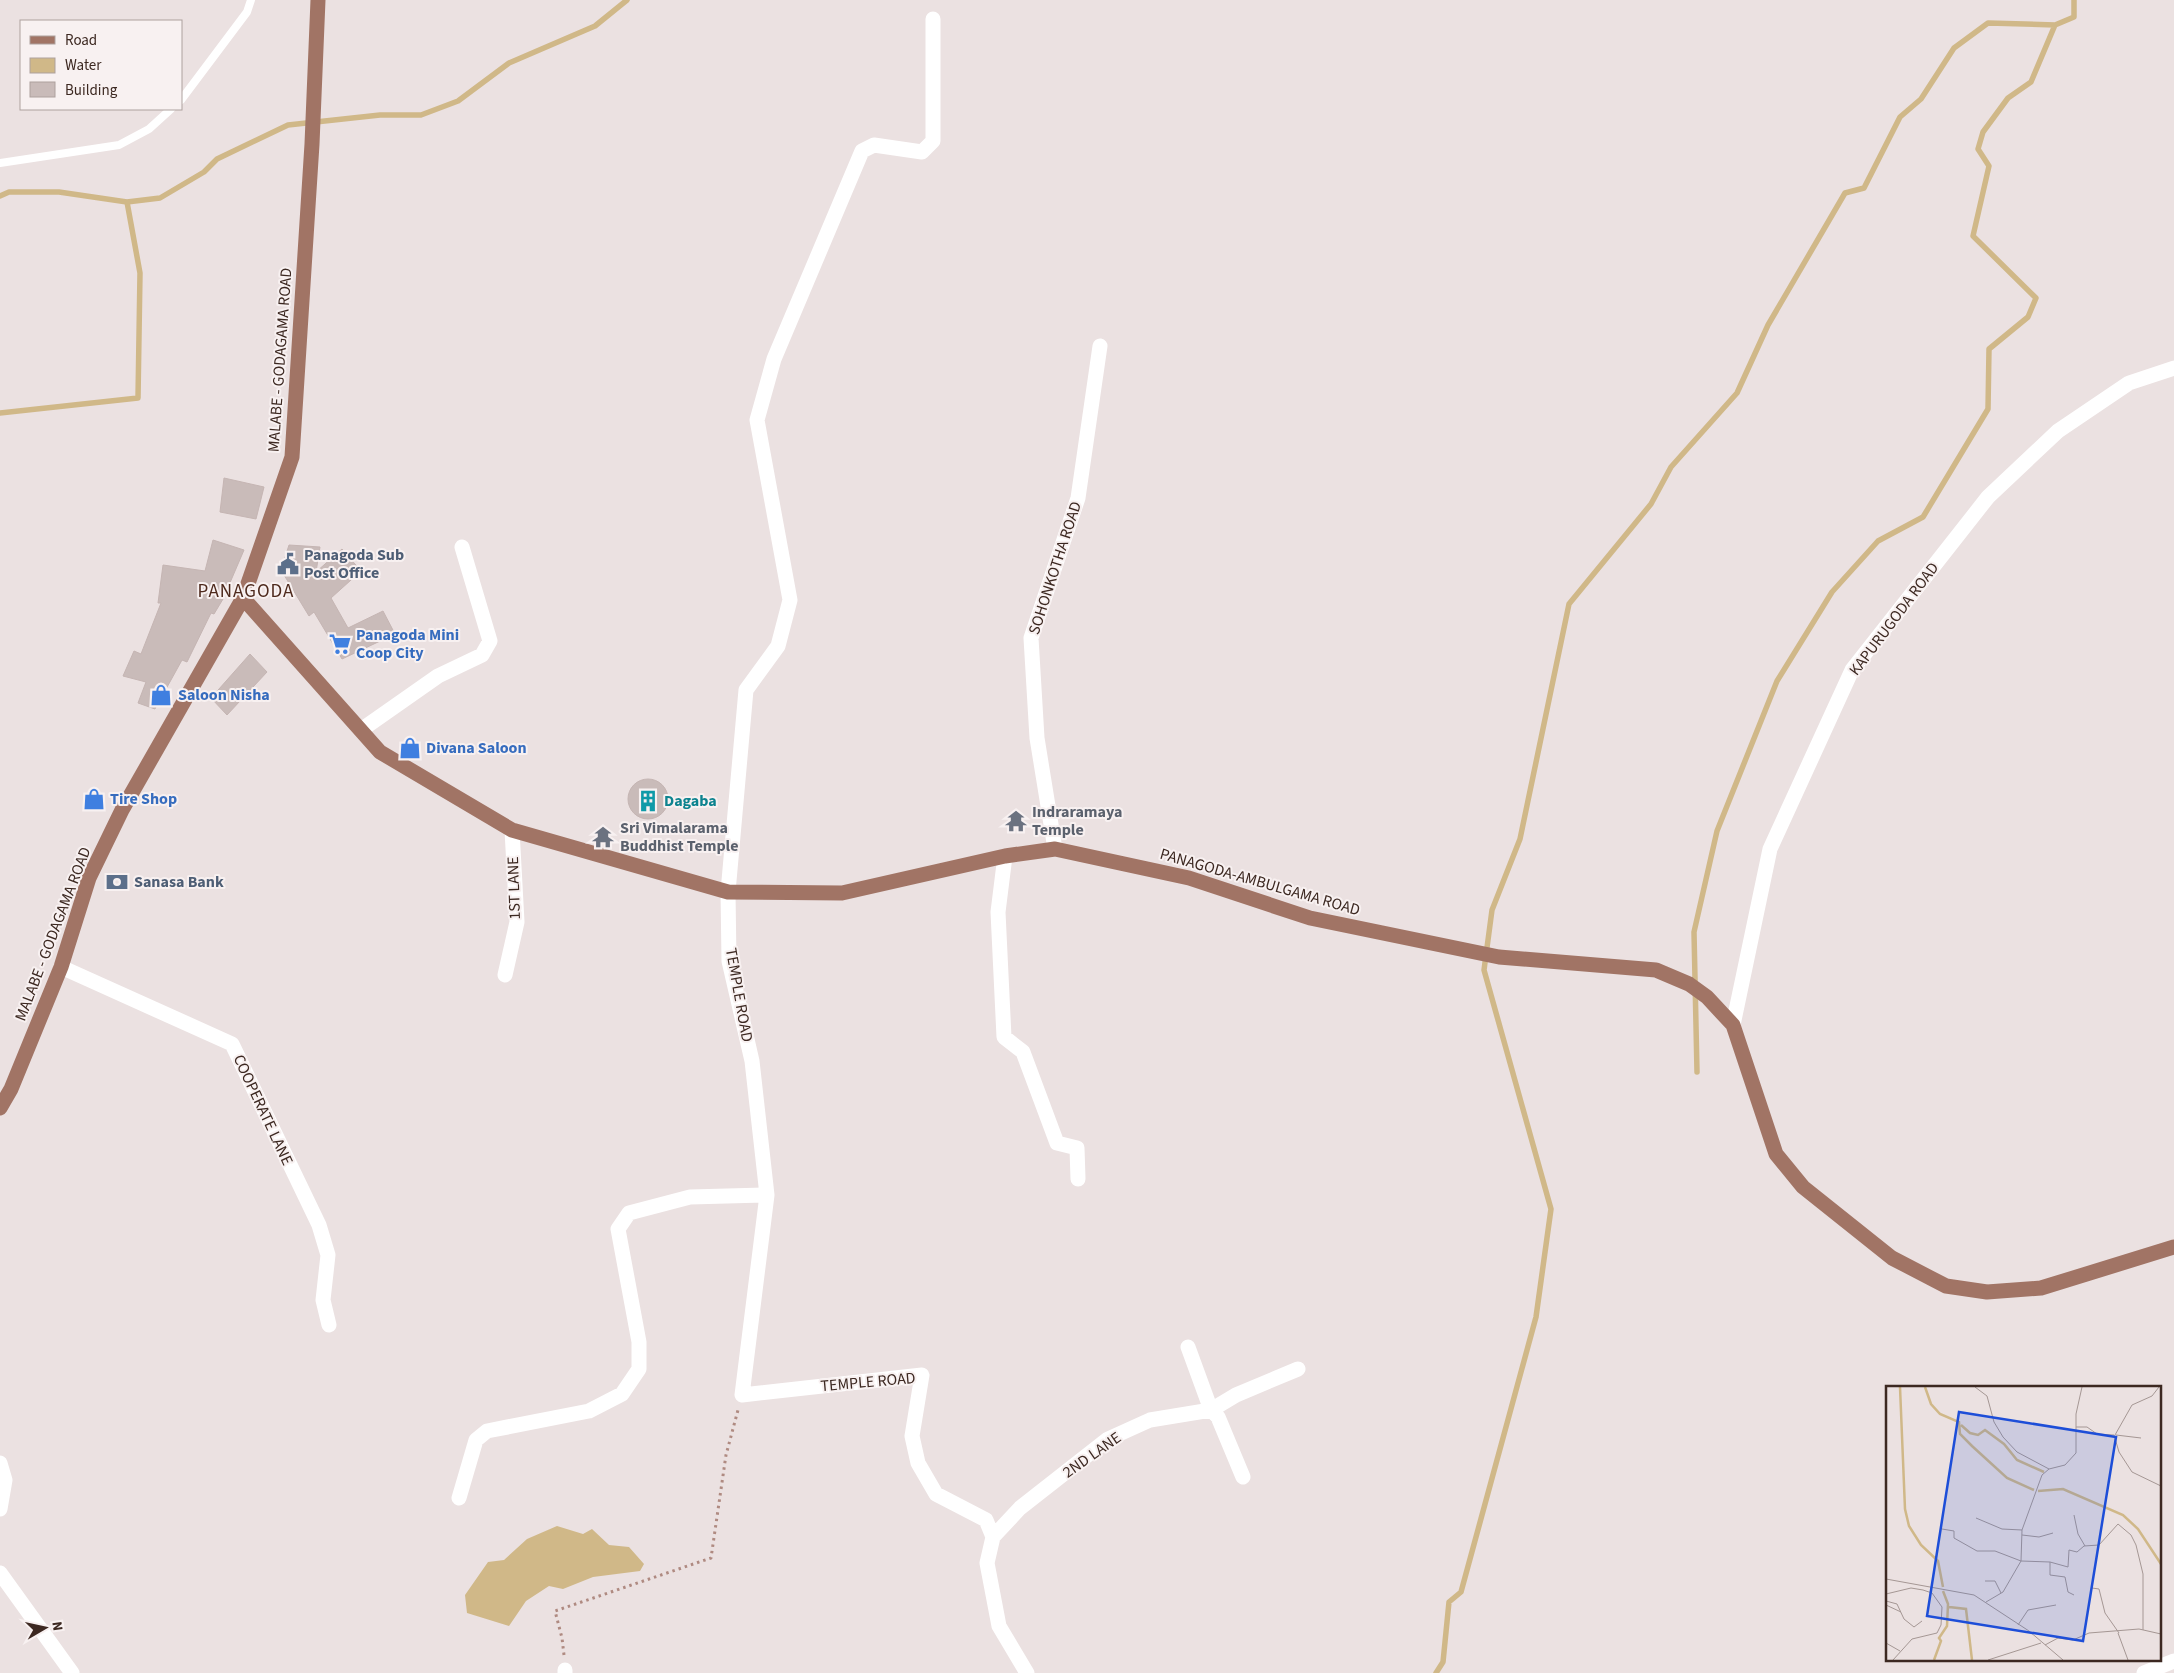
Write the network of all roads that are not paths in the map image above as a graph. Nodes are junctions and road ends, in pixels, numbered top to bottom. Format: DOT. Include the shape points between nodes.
graph roads {
  1 [pos="251,0"];
  2 [pos="318,0"];
  3 [pos="933,19"];
  4 [pos="182,99"];
  5 [pos="171,110"];
  6 [pos="0,163"];
  7 [pos="1100,346"];
  8 [pos="2174,368"];
  9 [pos="462,547"];
  10 [pos="243,598"];
  11 [pos="361,730"];
  12 [pos="512,830"];
  13 [pos="1055,849"];
  14 [pos="1005,856"];
  15 [pos="728,892"];
  16 [pos="61,967"];
  17 [pos="505,975"];
  18 [pos="1732,1025"];
  19 [pos="0,1108"];
  20 [pos="1078,1179"];
  21 [pos="768,1195"];
  22 [pos="2174,1247"];
  23 [pos="329,1325"];
  24 [pos="1188,1347"];
  25 [pos="1298,1369"];
  26 [pos="1211,1410"];
  27 [pos="0,1463"];
  28 [pos="1243,1477"];
  29 [pos="459,1498"];
  30 [pos="0,1509"];
  31 [pos="993,1537"];
  32 [pos="0,1573"];
  33 [pos="2174,1661"];
  34 [pos="72,1673"];
  35 [pos="1027,1673"];
  36 [pos="2144,1673"];
  1 -- 4 [label="lane" via="247,12"];
  2 -- 10 [label="main road, MALABE - GODAGAMA ROAD" via="292,457"];
  3 -- 15 [label="street, TEMPLE ROAD" via="933,141 922,152 874,145 862,151 774,359 757,420 790,600 778,646 746,690"];
  5 -- 6 [label="lane" via="149,129 119,145"];
  7 -- 13 [label="street, SOHONKOTHA ROAD" via="1078,498 1031,638 1037,738"];
  8 -- 18 [label="street, KAPURUGODA ROAD" via="2129,383 2058,430 1988,497 1852,670 1770,849"];
  9 -- 11 [label="street" via="490,641 482,655 438,676"];
  10 -- 11 [label="main road, PANAGODA-AMBULGAMA ROAD"];
  10 -- 16 [label="main road, MALABE - GODAGAMA ROAD" via="122,810 89,878"];
  11 -- 12 [label="main road, PANAGODA-AMBULGAMA ROAD" via="380,752"];
  12 -- 15 [label="main road, PANAGODA-AMBULGAMA ROAD"];
  12 -- 17 [label="street, 1ST LANE" via="517,922"];
  13 -- 14 [label="main road, PANAGODA-AMBULGAMA ROAD"];
  13 -- 18 [label="main road, PANAGODA-AMBULGAMA ROAD" via="1189,878 1310,918 1499,957 1656,970 1689,984 1707,997"];
  14 -- 15 [label="main road, PANAGODA-AMBULGAMA ROAD" via="842,893"];
  14 -- 20 [label="street" via="998,912 1004,1037 1023,1052 1057,1143 1077,1148"];
  15 -- 21 [label="street, TEMPLE ROAD" via="729,961 752,1060"];
  16 -- 19 [label="main road, MALABE - GODAGAMA ROAD" via="11,1089"];
  16 -- 23 [label="street, COOPERATE LANE" via="232,1044 319,1226 328,1254 323,1300"];
  18 -- 22 [label="main road, PANAGODA-AMBULGAMA ROAD" via="1776,1154 1803,1187 1892,1258 1946,1286 1987,1292 2041,1288"];
  21 -- 29 [label="street" via="690,1197 629,1213 618,1229 639,1342 638,1369 622,1394 589,1412 487,1432 476,1440"];
  21 -- 31 [label="street, TEMPLE ROAD" via="742,1395 922,1375 912,1436 918,1463 936,1494 986,1520"];
  24 -- 26 [label="street"];
  25 -- 26 [label="street" via="1236,1395"];
  26 -- 28 [label="street" via="1218,1417"];
  26 -- 31 [label="street, 2ND LANE" via="1150,1420 1108,1439 1020,1508"];
  27 -- 30 [label="street" via="5,1480"];
  31 -- 35 [label="street" via="987,1563 999,1626"];
  32 -- 34 [label="street"];
  33 -- 36 [label="street"];
}
